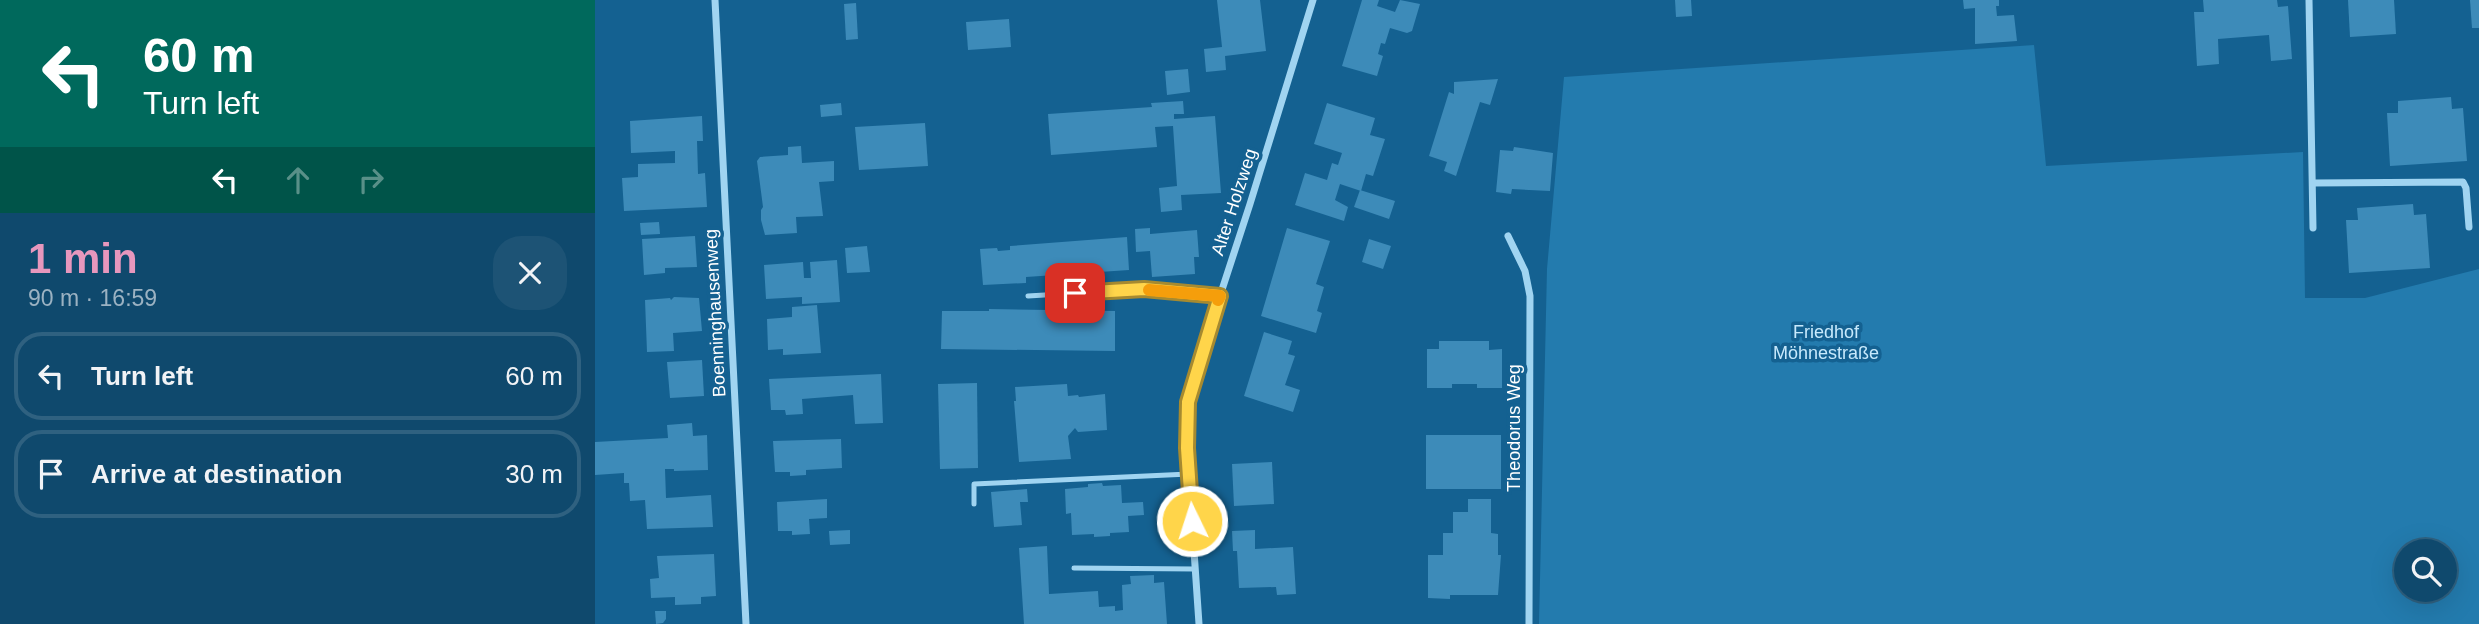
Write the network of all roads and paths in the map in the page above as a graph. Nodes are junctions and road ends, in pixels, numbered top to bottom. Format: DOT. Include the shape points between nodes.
graph roads {
  1 [pos="715,0"];
  2 [pos="1313,0"];
  3 [pos="2309,0"];
  4 [pos="2313,183"];
  5 [pos="2469,227"];
  6 [pos="2313,228"];
  7 [pos="1508,236"];
  8 [pos="1028,296"];
  9 [pos="1220,296"];
  10 [pos="1189,474"];
  11 [pos="974,504"];
  12 [pos="1074,568"];
  13 [pos="1195,569"];
  14 [pos="746,624"];
  15 [pos="1199,624"];
  16 [pos="1529,624"];
  1 -- 14 [label="street, Boenninghausenweg"];
  2 -- 9 [label="street, Alter Holzweg"];
  3 -- 4 [label="street"];
  4 -- 5 [label="street" via="2463,182"];
  4 -- 6 [label="street"];
  7 -- 16 [label="street, Theodorus Weg" via="1525,271 1529,296"];
  8 -- 9 [label="lane" via="1144,289"];
  9 -- 10 [label="street, Alter Holzweg" via="1188,402"];
  10 -- 11 [label="lane" via="974,484"];
  10 -- 13 [label="street, Alter Holzweg"];
  12 -- 13 [label="lane"];
  13 -- 15 [label="street, Alter Holzweg"];
}
